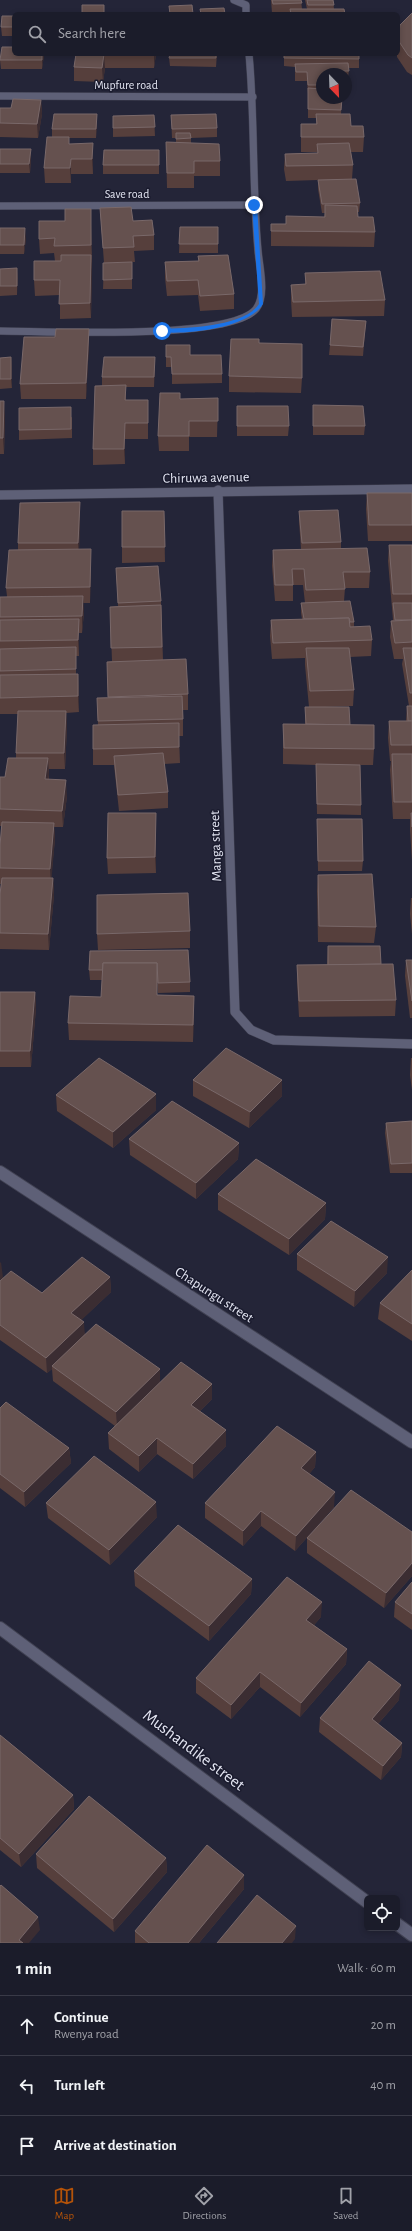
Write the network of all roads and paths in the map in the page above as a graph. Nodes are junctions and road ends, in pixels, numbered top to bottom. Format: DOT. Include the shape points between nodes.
graph roads {
  1 [pos="235,0"];
  2 [pos="246,12"];
  3 [pos="249,56"];
  4 [pos="0,96"];
  5 [pos="253,96"];
  6 [pos="254,205"];
  7 [pos="0,206"];
  8 [pos="0,331"];
  9 [pos="412,489"];
  10 [pos="218,490"];
  11 [pos="0,495"];
  12 [pos="412,1044"];
  13 [pos="0,1172"];
  14 [pos="412,1442"];
  15 [pos="0,1628"];
  16 [pos="364,1900"];
  17 [pos="400,1926"];
  18 [pos="412,1936"];
  1 -- 2 [label="street" via="246,4"];
  3 -- 5 [label="street"];
  4 -- 5 [label="street, Mupfure road"];
  5 -- 6 [label="street"];
  6 -- 7 [label="street, Save road"];
  6 -- 8 [label="street" via="261,299 258,308 235,321 197,329"];
  9 -- 10 [label="street, Chiruwa avenue"];
  10 -- 11 [label="street, Chiruwa avenue"];
  10 -- 12 [label="street, Manga street" via="235,1012 243,1024 254,1033 274,1040"];
  13 -- 14 [label="street, Chapungu street"];
  15 -- 16 [label="street, Mushandike street"];
  17 -- 18 [label="street"];
}
